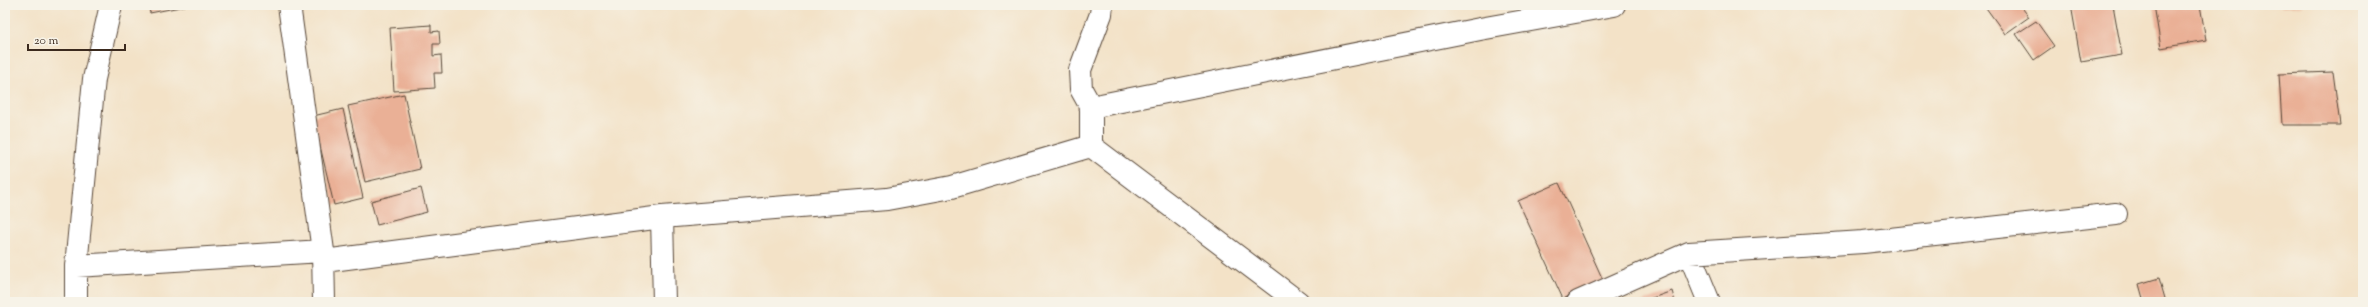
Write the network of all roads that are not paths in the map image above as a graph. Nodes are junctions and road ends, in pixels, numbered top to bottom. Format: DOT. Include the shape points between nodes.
graph roads {
  1 [pos="111,5"];
  2 [pos="289,5"];
  3 [pos="1102,5"];
  4 [pos="1614,5"];
  5 [pos="1091,107"];
  6 [pos="1091,146"];
  7 [pos="2116,214"];
  8 [pos="662,217"];
  9 [pos="1689,253"];
  10 [pos="323,256"];
  11 [pos="76,266"];
  12 [pos="76,302"];
  13 [pos="324,302"];
  14 [pos="664,302"];
  15 [pos="1298,302"];
  16 [pos="1578,302"];
  17 [pos="1709,302"];
  1 -- 11 [label="street" via="94,79"];
  2 -- 10 [label="street"];
  3 -- 5 [label="street" via="1080,70 1081,89"];
  4 -- 5 [label="street" via="1480,28"];
  5 -- 6 [label="street"];
  6 -- 8 [label="street" via="952,187 887,199"];
  6 -- 15 [label="street"];
  7 -- 9 [label="street" via="1863,242"];
  8 -- 10 [label="street"];
  8 -- 14 [label="street"];
  9 -- 16 [label="street"];
  9 -- 17 [label="street"];
  10 -- 11 [label="street"];
  10 -- 13 [label="street"];
  11 -- 12 [label="street"];
}
